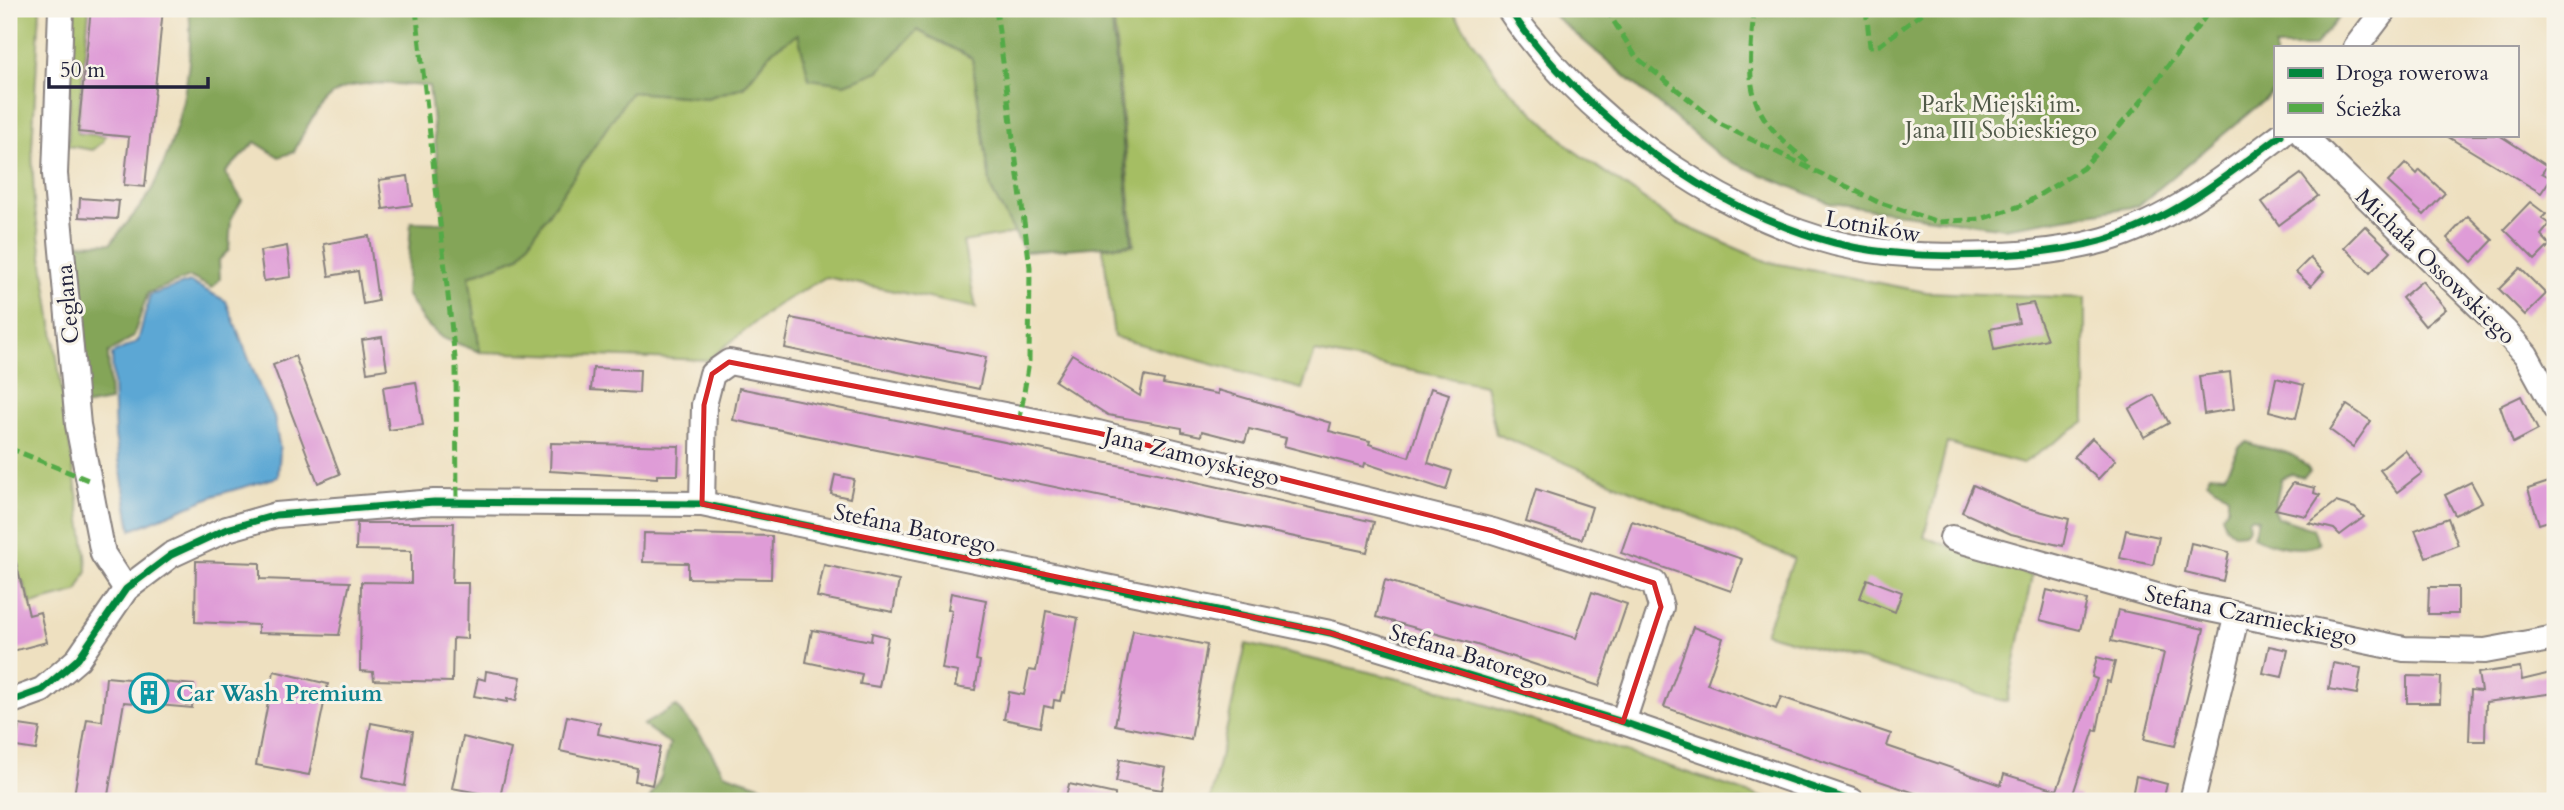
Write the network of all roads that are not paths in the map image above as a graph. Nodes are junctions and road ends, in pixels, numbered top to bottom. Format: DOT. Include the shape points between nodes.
graph roads {
  1 [pos="61,9"];
  2 [pos="1509,9"];
  3 [pos="2385,9"];
  4 [pos="2357,46"];
  5 [pos="2280,136"];
  6 [pos="2304,136"];
  7 [pos="2555,408"];
  8 [pos="702,504"];
  9 [pos="1952,538"];
  10 [pos="126,589"];
  11 [pos="2238,614"];
  12 [pos="2555,638"];
  13 [pos="9,702"];
  14 [pos="1623,722"];
  15 [pos="1852,801"];
  16 [pos="2192,801"];
  1 -- 10 [label="street, Ceglana" via="55,174 78,425 103,554"];
  2 -- 5 [label="street, Lotników" via="1535,45 1605,119 1664,161 1772,219 1834,243 1906,255 2023,254 2104,240 2193,199"];
  3 -- 4 [label="street"];
  6 -- 7 [label="street, Michała Ossowskiego" via="2504,330 2526,355"];
  8 -- 10 [label="street, Stefana Batorego" via="434,502 276,515 227,529 171,555"];
  8 -- 14 [label="street, Stefana Batorego" via="1330,633"];
  8 -- 14 [label="street, Jana Zamoyskiego" via="704,405 712,374 729,362 1098,433 1493,531 1654,583 1661,607"];
  9 -- 11 [label="street, Stefana Czarnieckiego" via="2134,590"];
  10 -- 13 [label="street, Stefana Batorego" via="78,660 42,690"];
  11 -- 12 [label="street, Stefana Czarnieckiego" via="2404,649 2485,651"];
  11 -- 16 [label="street"];
  14 -- 15 [label="street, Stefana Batorego"];
}
